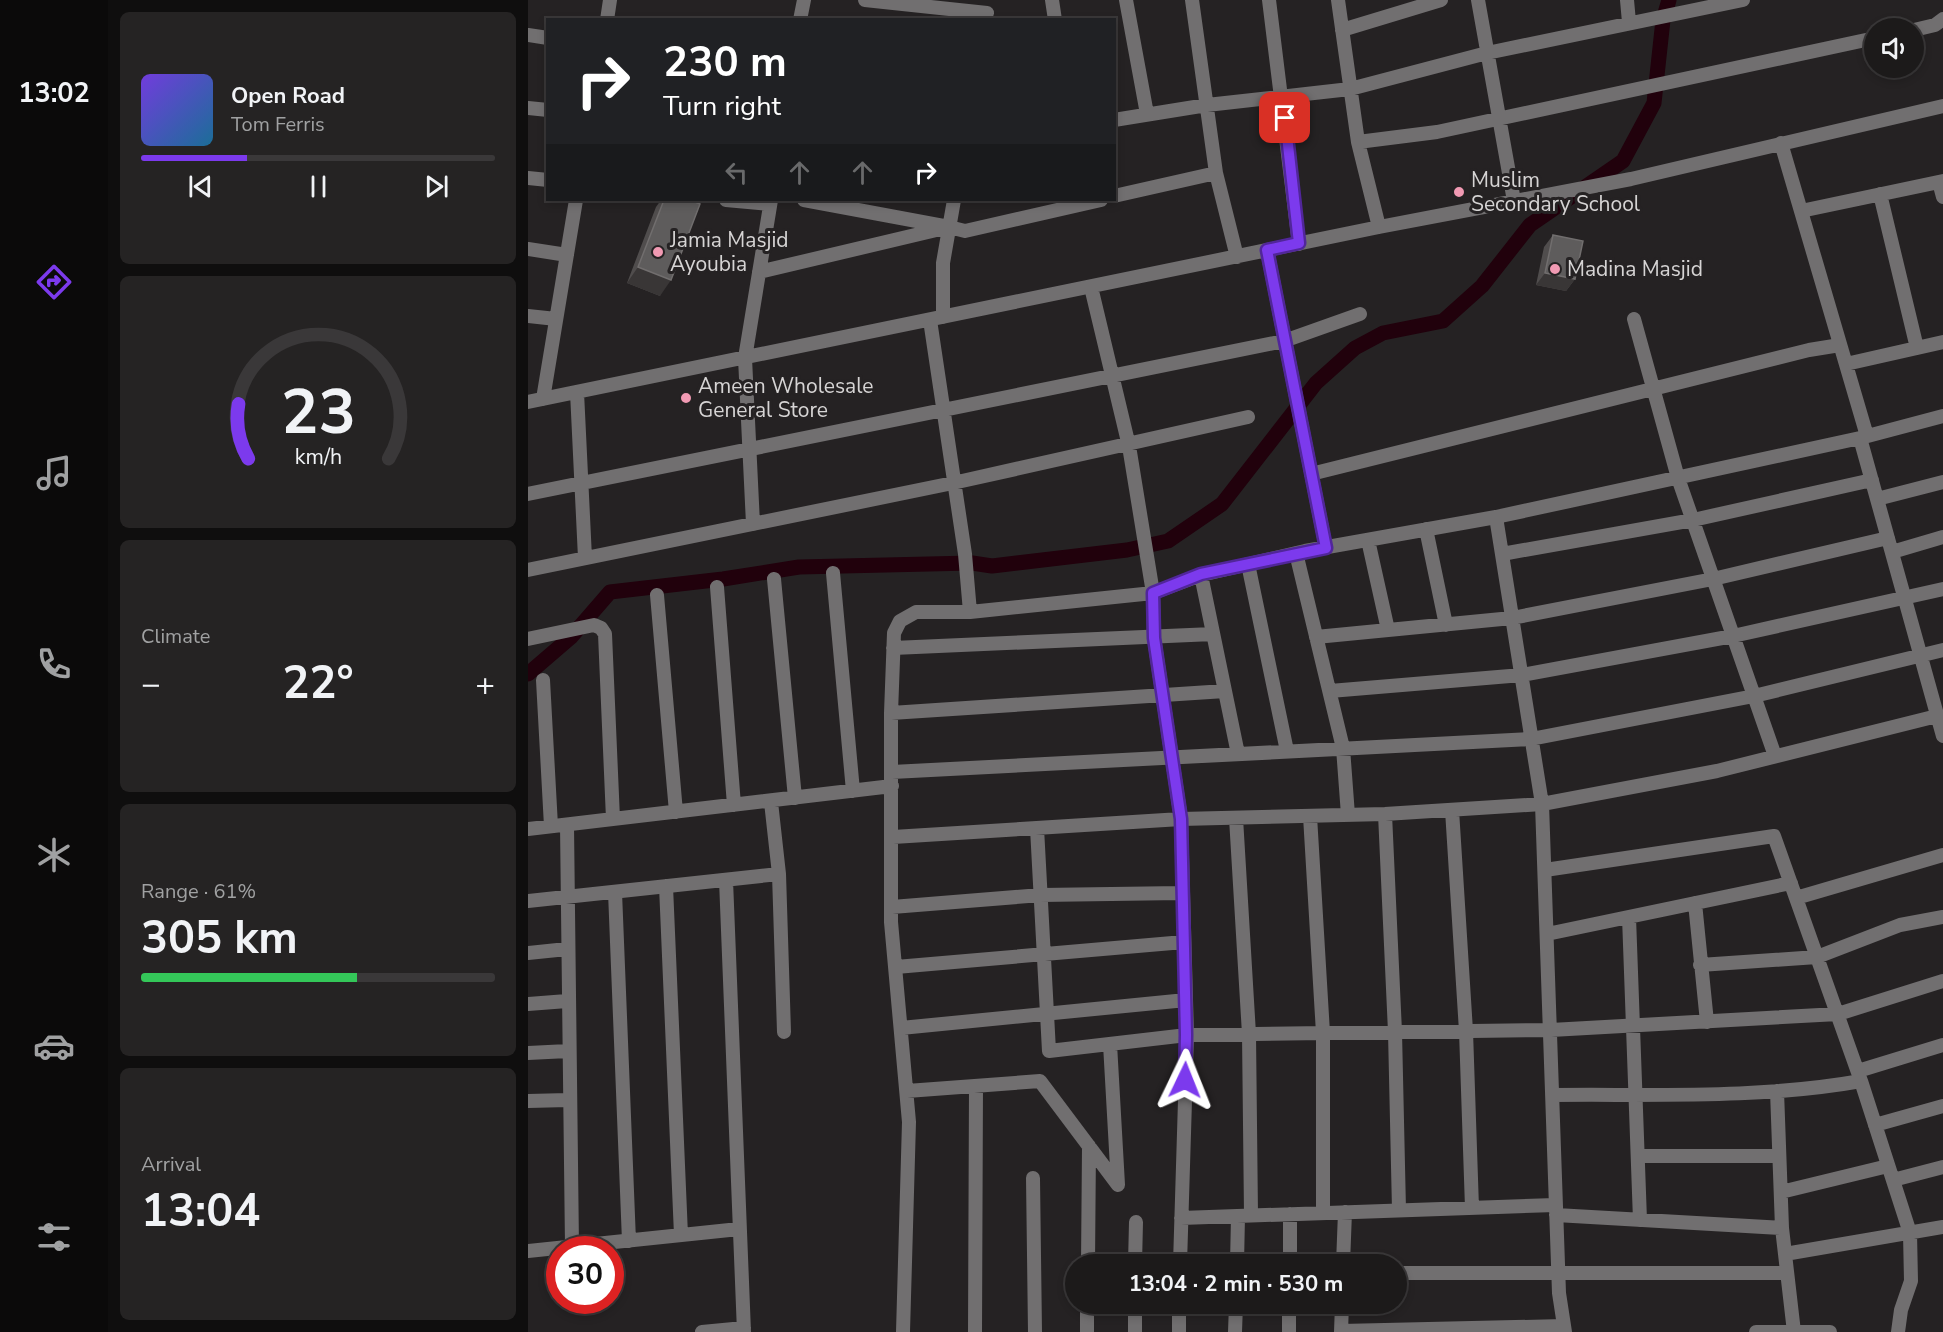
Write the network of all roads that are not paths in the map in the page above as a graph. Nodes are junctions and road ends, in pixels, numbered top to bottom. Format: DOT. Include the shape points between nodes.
graph roads {
  1 [pos="610,0"];
  2 [pos="804,0"];
  3 [pos="865,0"];
  4 [pos="1052,0"];
  5 [pos="1126,0"];
  6 [pos="1192,0"];
  7 [pos="1269,0"];
  8 [pos="1338,0"];
  9 [pos="1441,0"];
  10 [pos="1478,0"];
  11 [pos="1627,0"];
  12 [pos="1743,0"];
  13 [pos="988,11"];
  14 [pos="607,18"];
  15 [pos="800,18"];
  16 [pos="1055,18"];
  17 [pos="1943,19"];
  18 [pos="1629,22"];
  19 [pos="1924,28"];
  20 [pos="1342,30"];
  21 [pos="528,35"];
  22 [pos="546,38"];
  23 [pos="1864,40"];
  24 [pos="1487,53"];
  25 [pos="1350,89"];
  26 [pos="1283,97"];
  27 [pos="1207,105"];
  28 [pos="1943,106"];
  29 [pos="528,108"];
  30 [pos="546,110"];
  31 [pos="1147,114"];
  32 [pos="1499,117"];
  33 [pos="1116,120"];
  34 [pos="1358,142"];
  35 [pos="1781,143"];
  36 [pos="1216,173"];
  37 [pos="528,178"];
  38 [pos="546,180"];
  39 [pos="1941,181"];
  40 [pos="1880,194"];
  41 [pos="1116,196"];
  42 [pos="1943,197"];
  43 [pos="576,201"];
  44 [pos="748,201"];
  45 [pos="809,201"];
  46 [pos="954,201"];
  47 [pos="1097,201"];
  48 [pos="1514,201"];
  49 [pos="770,202"];
  50 [pos="1801,211"];
  51 [pos="1379,227"];
  52 [pos="949,228"];
  53 [pos="1299,243"];
  54 [pos="528,249"];
  55 [pos="1267,250"];
  56 [pos="567,255"];
  57 [pos="1237,256"];
  58 [pos="759,272"];
  59 [pos="1091,287"];
  60 [pos="1360,314"];
  61 [pos="528,316"];
  62 [pos="556,319"];
  63 [pos="936,319"];
  64 [pos="1634,319"];
  65 [pos="1284,341"];
  66 [pos="1943,342"];
  67 [pos="1840,345"];
  68 [pos="1917,348"];
  69 [pos="745,358"];
  70 [pos="1846,364"];
  71 [pos="1112,376"];
  72 [pos="1653,389"];
  73 [pos="577,392"];
  74 [pos="543,399"];
  75 [pos="528,402"];
  76 [pos="942,410"];
  77 [pos="1943,416"];
  78 [pos="1248,417"];
  79 [pos="1864,437"];
  80 [pos="1129,446"];
  81 [pos="749,449"];
  82 [pos="1311,474"];
  83 [pos="1678,478"];
  84 [pos="1872,480"];
  85 [pos="1943,482"];
  86 [pos="581,483"];
  87 [pos="953,483"];
  88 [pos="528,494"];
  89 [pos="1877,499"];
  90 [pos="1496,517"];
  91 [pos="1693,520"];
  92 [pos="753,524"];
  93 [pos="1426,529"];
  94 [pos="1943,537"];
  95 [pos="1888,538"];
  96 [pos="1368,540"];
  97 [pos="1326,548"];
  98 [pos="1892,552"];
  99 [pos="1296,553"];
  100 [pos="1502,554"];
  101 [pos="585,558"];
  102 [pos="1248,564"];
  103 [pos="528,570"];
  104 [pos="833,573"];
  105 [pos="1201,574"];
  106 [pos="774,579"];
  107 [pos="1713,579"];
  108 [pos="717,587"];
  109 [pos="1943,589"];
  110 [pos="1153,593"];
  111 [pos="657,595"];
  112 [pos="1904,599"];
  113 [pos="970,612"];
  114 [pos="1512,618"];
  115 [pos="1446,624"];
  116 [pos="1388,630"];
  117 [pos="1213,634"];
  118 [pos="1733,636"];
  119 [pos="1316,637"];
  120 [pos="1154,638"];
  121 [pos="528,639"];
  122 [pos="893,648"];
  123 [pos="1943,650"];
  124 [pos="1920,657"];
  125 [pos="1522,675"];
  126 [pos="543,680"];
  127 [pos="1225,691"];
  128 [pos="1330,691"];
  129 [pos="1163,694"];
  130 [pos="1754,696"];
  131 [pos="1938,708"];
  132 [pos="891,713"];
  133 [pos="1943,736"];
  134 [pos="1531,739"];
  135 [pos="1343,748"];
  136 [pos="1287,751"];
  137 [pos="1238,754"];
  138 [pos="1775,756"];
  139 [pos="1172,758"];
  140 [pos="892,772"];
  141 [pos="892,786"];
  142 [pos="853,791"];
  143 [pos="795,798"];
  144 [pos="771,802"];
  145 [pos="1542,804"];
  146 [pos="734,805"];
  147 [pos="1452,810"];
  148 [pos="676,812"];
  149 [pos="1384,814"];
  150 [pos="1348,815"];
  151 [pos="1310,816"];
  152 [pos="1236,818"];
  153 [pos="614,819"];
  154 [pos="1181,819"];
  155 [pos="567,825"];
  156 [pos="551,826"];
  157 [pos="1037,828"];
  158 [pos="528,829"];
  159 [pos="893,837"];
  160 [pos="1943,855"];
  161 [pos="1545,870"];
  162 [pos="779,874"];
  163 [pos="726,880"];
  164 [pos="1791,883"];
  165 [pos="666,886"];
  166 [pos="615,892"];
  167 [pos="1181,893"];
  168 [pos="1041,895"];
  169 [pos="567,897"];
  170 [pos="1796,898"];
  171 [pos="528,901"];
  172 [pos="1695,903"];
  173 [pos="892,907"];
  174 [pos="1629,917"];
  175 [pos="1943,917"];
  176 [pos="1547,934"];
  177 [pos="1184,942"];
  178 [pos="567,949"];
  179 [pos="528,953"];
  180 [pos="1044,954"];
  181 [pos="1817,957"];
  182 [pos="1701,965"];
  183 [pos="896,967"];
  184 [pos="1943,981"];
  185 [pos="1186,1000"];
  186 [pos="567,1001"];
  187 [pos="528,1004"];
  188 [pos="1047,1014"];
  189 [pos="1838,1014"];
  190 [pos="1707,1022"];
  191 [pos="1633,1025"];
  192 [pos="901,1028"];
  193 [pos="1551,1030"];
  194 [pos="1466,1031"];
  195 [pos="784,1032"];
  196 [pos="1395,1032"];
  197 [pos="1323,1033"];
  198 [pos="1249,1034"];
  199 [pos="1186,1035"];
  200 [pos="1110,1044"];
  201 [pos="1943,1045"];
  202 [pos="568,1051"];
  203 [pos="528,1053"];
  204 [pos="1859,1076"];
  205 [pos="976,1086"];
  206 [pos="907,1091"];
  207 [pos="1777,1091"];
  208 [pos="1636,1094"];
  209 [pos="1553,1095"];
  210 [pos="568,1100"];
  211 [pos="528,1101"];
  212 [pos="1943,1106"];
  213 [pos="1875,1125"];
  214 [pos="1089,1146"];
  215 [pos="1638,1156"];
  216 [pos="1779,1156"];
  217 [pos="1888,1166"];
  218 [pos="1943,1167"];
  219 [pos="1033,1178"];
  220 [pos="1893,1180"];
  221 [pos="1781,1192"];
  222 [pos="1472,1208"];
  223 [pos="1399,1210"];
  224 [pos="1556,1210"];
  225 [pos="1345,1212"];
  226 [pos="1323,1213"];
  227 [pos="1290,1214"];
  228 [pos="1244,1216"];
  229 [pos="1181,1218"];
  230 [pos="1640,1220"];
  231 [pos="1136,1222"];
  232 [pos="1943,1227"];
  233 [pos="1782,1228"];
  234 [pos="740,1229"];
  235 [pos="1910,1233"];
  236 [pos="681,1235"];
  237 [pos="572,1236"];
  238 [pos="629,1241"];
  239 [pos="624,1242"];
  240 [pos="546,1249"];
  241 [pos="528,1251"];
  242 [pos="1088,1254"];
  243 [pos="1136,1254"];
  244 [pos="1180,1254"];
  245 [pos="1238,1254"];
  246 [pos="1290,1254"];
  247 [pos="1343,1254"];
  248 [pos="1785,1254"];
  249 [pos="1558,1271"];
  250 [pos="1407,1273"];
  251 [pos="1787,1273"];
  252 [pos="1087,1314"];
  253 [pos="1135,1314"];
  254 [pos="1179,1314"];
  255 [pos="1236,1314"];
  256 [pos="1289,1314"];
  257 [pos="1342,1314"];
  258 [pos="1565,1329"];
  259 [pos="744,1330"];
  260 [pos="1794,1331"];
  261 [pos="702,1332"];
  262 [pos="903,1332"];
  263 [pos="975,1332"];
  264 [pos="1035,1332"];
  265 [pos="1087,1332"];
  266 [pos="1135,1332"];
  267 [pos="1179,1332"];
  268 [pos="1235,1332"];
  269 [pos="1288,1332"];
  270 [pos="1341,1332"];
  271 [pos="1756,1332"];
  272 [pos="1830,1332"];
  273 [pos="1898,1332"];
  1 -- 14 [label="street"];
  2 -- 15 [label="street"];
  3 -- 13 [label="street"];
  4 -- 16 [label="street"];
  5 -- 31 [label="street"];
  6 -- 27 [label="street"];
  7 -- 26 [label="street"];
  8 -- 20 [label="street"];
  9 -- 20 [label="street"];
  10 -- 24 [label="street"];
  11 -- 18 [label="street"];
  12 -- 18 [label="street"];
  17 -- 19 [label="street"];
  18 -- 24 [label="street"];
  20 -- 25 [label="street"];
  21 -- 22 [label="street"];
  23 -- 32 [label="street"];
  24 -- 25 [label="street"];
  24 -- 32 [label="street"];
  25 -- 26 [label="street"];
  25 -- 34 [label="street"];
  26 -- 27 [label="street"];
  26 -- 53 [label="street"];
  27 -- 31 [label="street"];
  27 -- 36 [label="street"];
  28 -- 35 [label="street"];
  29 -- 30 [label="street"];
  31 -- 33 [label="street"];
  32 -- 34 [label="street" via="1437,132"];
  32 -- 48 [label="street"];
  34 -- 51 [label="street"];
  35 -- 48 [label="street" via="1631,179"];
  35 -- 50 [label="street"];
  36 -- 41 [label="street"];
  36 -- 57 [label="street"];
  37 -- 38 [label="street"];
  39 -- 40 [label="street"];
  39 -- 42 [label="street"];
  40 -- 50 [label="street"];
  40 -- 68 [label="street"];
  43 -- 56 [label="street"];
  44 -- 49 [label="street"];
  45 -- 52 [label="street"];
  46 -- 52 [label="street"];
  47 -- 52 [label="street" via="965,231"];
  48 -- 51 [label="street"];
  49 -- 58 [label="street"];
  50 -- 67 [label="street"];
  51 -- 53 [label="street"];
  52 -- 58 [label="street"];
  52 -- 63 [label="street"];
  53 -- 55 [label="street"];
  54 -- 56 [label="street"];
  55 -- 57 [label="street"];
  55 -- 65 [label="street"];
  56 -- 62 [label="street"];
  57 -- 59 [label="street"];
  58 -- 69 [label="street"];
  59 -- 63 [label="street"];
  59 -- 71 [label="street"];
  60 -- 65 [label="street"];
  61 -- 62 [label="street"];
  62 -- 74 [label="street"];
  63 -- 69 [label="street"];
  63 -- 76 [label="street"];
  64 -- 72 [label="street"];
  65 -- 71 [label="street"];
  65 -- 82 [label="street"];
  66 -- 68 [label="street"];
  67 -- 70 [label="street"];
  67 -- 72 [label="street"];
  68 -- 70 [label="street"];
  69 -- 73 [label="street"];
  69 -- 81 [label="street"];
  70 -- 79 [label="street"];
  71 -- 76 [label="street"];
  71 -- 80 [label="street"];
  72 -- 82 [label="street"];
  72 -- 83 [label="street"];
  73 -- 74 [label="street"];
  73 -- 86 [label="street"];
  74 -- 75 [label="street"];
  76 -- 81 [label="street"];
  76 -- 87 [label="street"];
  77 -- 79 [label="street"];
  78 -- 80 [label="street"];
  79 -- 83 [label="street"];
  79 -- 84 [label="street"];
  80 -- 87 [label="street"];
  80 -- 110 [label="street"];
  81 -- 86 [label="street"];
  81 -- 92 [label="street"];
  82 -- 97 [label="street"];
  83 -- 90 [label="street"];
  83 -- 91 [label="street"];
  84 -- 89 [label="street"];
  84 -- 91 [label="street"];
  85 -- 89 [label="street"];
  86 -- 88 [label="street"];
  86 -- 101 [label="street"];
  87 -- 92 [label="street"];
  87 -- 113 [label="street"];
  89 -- 95 [label="street"];
  90 -- 93 [label="street"];
  90 -- 100 [label="street"];
  91 -- 100 [label="street"];
  91 -- 107 [label="street"];
  92 -- 101 [label="street"];
  93 -- 96 [label="street"];
  93 -- 115 [label="street"];
  94 -- 98 [label="street"];
  95 -- 98 [label="street"];
  95 -- 107 [label="street"];
  96 -- 97 [label="street"];
  96 -- 116 [label="street"];
  97 -- 99 [label="street"];
  98 -- 112 [label="street"];
  99 -- 102 [label="street"];
  99 -- 119 [label="street"];
  100 -- 114 [label="street"];
  101 -- 103 [label="street"];
  102 -- 105 [label="street"];
  102 -- 136 [label="street"];
  104 -- 142 [label="street"];
  105 -- 110 [label="street"];
  105 -- 117 [label="street"];
  106 -- 143 [label="street"];
  107 -- 114 [label="street"];
  107 -- 118 [label="street"];
  108 -- 146 [label="street"];
  109 -- 112 [label="street"];
  110 -- 113 [label="street"];
  110 -- 120 [label="street"];
  111 -- 148 [label="street"];
  112 -- 118 [label="street"];
  112 -- 124 [label="street"];
  113 -- 122 [label="street" via="915,612 900,621"];
  114 -- 115 [label="street"];
  114 -- 125 [label="street"];
  115 -- 116 [label="street"];
  116 -- 119 [label="street"];
  117 -- 120 [label="street"];
  117 -- 127 [label="street"];
  118 -- 125 [label="street"];
  118 -- 130 [label="street"];
  119 -- 128 [label="street"];
  120 -- 122 [label="street"];
  120 -- 129 [label="street"];
  121 -- 153 [label="street" via="594,626 605,634"];
  122 -- 132 [label="street"];
  123 -- 124 [label="street"];
  124 -- 130 [label="street"];
  124 -- 131 [label="street"];
  125 -- 128 [label="street"];
  125 -- 134 [label="street"];
  126 -- 156 [label="street"];
  127 -- 129 [label="street"];
  127 -- 137 [label="street"];
  128 -- 135 [label="street"];
  129 -- 132 [label="street"];
  129 -- 139 [label="street"];
  130 -- 134 [label="street"];
  130 -- 138 [label="street"];
  131 -- 133 [label="street"];
  131 -- 138 [label="street"];
  132 -- 140 [label="street"];
  134 -- 135 [label="street"];
  134 -- 145 [label="street"];
  135 -- 136 [label="street"];
  135 -- 150 [label="street"];
  136 -- 137 [label="street"];
  137 -- 139 [label="street"];
  138 -- 145 [label="street"];
  139 -- 140 [label="street"];
  139 -- 154 [label="street"];
  140 -- 141 [label="street"];
  141 -- 142 [label="street"];
  141 -- 159 [label="street"];
  142 -- 143 [label="street"];
  143 -- 144 [label="street"];
  144 -- 146 [label="street"];
  144 -- 162 [label="street"];
  145 -- 147 [label="street"];
  145 -- 161 [label="street"];
  146 -- 148 [label="street"];
  147 -- 149 [label="street"];
  147 -- 194 [label="street"];
  148 -- 153 [label="street"];
  149 -- 150 [label="street"];
  149 -- 196 [label="street"];
  150 -- 151 [label="street"];
  151 -- 152 [label="street"];
  151 -- 197 [label="street"];
  152 -- 154 [label="street"];
  152 -- 198 [label="street"];
  153 -- 155 [label="street"];
  154 -- 157 [label="street"];
  154 -- 167 [label="street"];
  155 -- 156 [label="street"];
  155 -- 169 [label="street"];
  156 -- 158 [label="street"];
  157 -- 159 [label="street"];
  157 -- 168 [label="street"];
  159 -- 173 [label="street"];
  160 -- 170 [label="street"];
  161 -- 164 [label="street" via="1774,836"];
  161 -- 176 [label="street"];
  162 -- 163 [label="street"];
  162 -- 195 [label="street"];
  163 -- 165 [label="street"];
  163 -- 234 [label="street"];
  164 -- 170 [label="street"];
  164 -- 172 [label="street"];
  165 -- 166 [label="street"];
  165 -- 236 [label="street"];
  166 -- 169 [label="street"];
  166 -- 238 [label="street"];
  167 -- 168 [label="street"];
  167 -- 177 [label="street"];
  168 -- 173 [label="street"];
  168 -- 180 [label="street"];
  169 -- 171 [label="street"];
  169 -- 178 [label="street"];
  170 -- 181 [label="street"];
  172 -- 174 [label="street"];
  172 -- 182 [label="street"];
  173 -- 183 [label="street"];
  174 -- 176 [label="street"];
  174 -- 191 [label="street"];
  175 -- 181 [label="street" via="1900,925"];
  176 -- 193 [label="street"];
  177 -- 180 [label="street"];
  177 -- 185 [label="street"];
  178 -- 179 [label="street"];
  178 -- 186 [label="street"];
  180 -- 183 [label="street"];
  180 -- 188 [label="street"];
  181 -- 182 [label="street"];
  181 -- 189 [label="street"];
  182 -- 190 [label="street"];
  183 -- 192 [label="street"];
  184 -- 189 [label="street"];
  185 -- 188 [label="street"];
  185 -- 199 [label="street"];
  186 -- 187 [label="street"];
  186 -- 202 [label="street"];
  188 -- 192 [label="street"];
  188 -- 200 [label="street" via="1049,1051"];
  189 -- 190 [label="street"];
  189 -- 204 [label="street"];
  190 -- 191 [label="street"];
  191 -- 193 [label="street"];
  191 -- 208 [label="street"];
  192 -- 206 [label="street"];
  193 -- 194 [label="street"];
  193 -- 209 [label="street"];
  194 -- 196 [label="street"];
  194 -- 222 [label="street"];
  196 -- 197 [label="street"];
  196 -- 223 [label="street"];
  197 -- 198 [label="street"];
  197 -- 226 [label="street"];
  198 -- 199 [label="street"];
  198 -- 228 [label="street"];
  199 -- 200 [label="street"];
  199 -- 229 [label="street"];
  200 -- 214 [label="street" via="1118,1185"];
  201 -- 204 [label="street"];
  202 -- 203 [label="street"];
  202 -- 210 [label="street"];
  204 -- 207 [label="street" via="1815,1089"];
  204 -- 213 [label="street"];
  205 -- 206 [label="street"];
  205 -- 214 [label="street" via="1040,1082"];
  205 -- 263 [label="street"];
  206 -- 262 [label="street"];
  207 -- 208 [label="street"];
  207 -- 216 [label="street"];
  208 -- 209 [label="street"];
  208 -- 215 [label="street"];
  209 -- 224 [label="street"];
  210 -- 211 [label="street"];
  210 -- 237 [label="street"];
  212 -- 213 [label="street"];
  213 -- 217 [label="street"];
  214 -- 242 [label="street"];
  215 -- 216 [label="street"];
  215 -- 230 [label="street"];
  216 -- 221 [label="street"];
  217 -- 220 [label="street"];
  217 -- 221 [label="street"];
  218 -- 220 [label="street"];
  219 -- 264 [label="street"];
  220 -- 235 [label="street"];
  221 -- 233 [label="street"];
  222 -- 223 [label="street"];
  222 -- 224 [label="street"];
  223 -- 225 [label="street"];
  224 -- 230 [label="street"];
  224 -- 249 [label="street"];
  225 -- 226 [label="street"];
  225 -- 247 [label="street"];
  226 -- 227 [label="street"];
  227 -- 228 [label="street"];
  227 -- 246 [label="street"];
  228 -- 229 [label="street"];
  228 -- 245 [label="street"];
  229 -- 244 [label="street"];
  230 -- 233 [label="street"];
  231 -- 243 [label="street"];
  232 -- 235 [label="street"];
  233 -- 248 [label="street"];
  234 -- 236 [label="street"];
  234 -- 259 [label="street"];
  235 -- 248 [label="street"];
  235 -- 273 [label="street" via="1911,1281"];
  236 -- 238 [label="street"];
  238 -- 239 [label="street"];
  240 -- 241 [label="street"];
  248 -- 251 [label="street"];
  249 -- 250 [label="street"];
  249 -- 251 [label="street"];
  249 -- 258 [label="street"];
  251 -- 260 [label="street"];
  252 -- 265 [label="street"];
  253 -- 266 [label="street"];
  254 -- 267 [label="street"];
  255 -- 268 [label="street"];
  256 -- 269 [label="street"];
  257 -- 270 [label="street"];
  258 -- 270 [label="street"];
  259 -- 261 [label="street"];
  260 -- 271 [label="street"];
  260 -- 272 [label="street"];
}
